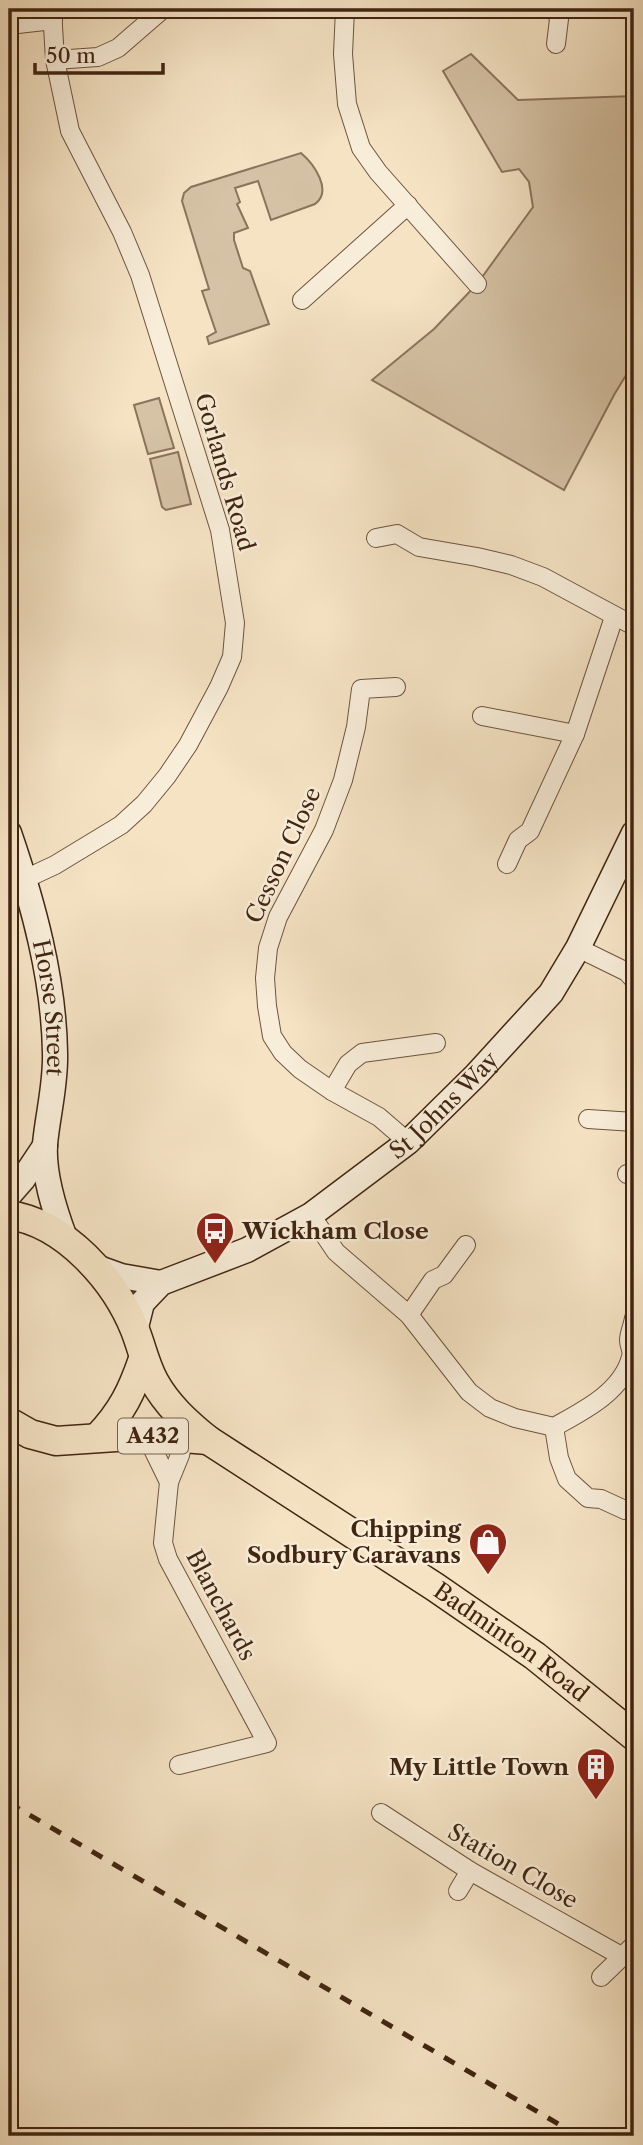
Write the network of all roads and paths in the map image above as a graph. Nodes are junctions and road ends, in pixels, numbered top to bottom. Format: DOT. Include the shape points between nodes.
graph roads {
  1 [pos="163,9"];
  2 [pos="345,9"];
  3 [pos="555,9"];
  4 [pos="52,14"];
  5 [pos="9,25"];
  6 [pos="556,44"];
  7 [pos="55,60"];
  8 [pos="408,205"];
  9 [pos="477,284"];
  10 [pos="302,300"];
  11 [pos="376,538"];
  12 [pos="614,617"];
  13 [pos="634,626"];
  14 [pos="396,687"];
  15 [pos="482,716"];
  16 [pos="575,734"];
  17 [pos="9,833"];
  18 [pos="634,833"];
  19 [pos="507,864"];
  20 [pos="25,879"];
  21 [pos="578,948"];
  22 [pos="632,973"];
  23 [pos="436,1043"];
  24 [pos="332,1091"];
  25 [pos="588,1119"];
  26 [pos="634,1122"];
  27 [pos="408,1142"];
  28 [pos="45,1146"];
  29 [pos="9,1195"];
  30 [pos="311,1215"];
  31 [pos="9,1216"];
  32 [pos="65,1238"];
  33 [pos="466,1245"];
  34 [pos="93,1266"];
  35 [pos="162,1283"];
  36 [pos="409,1315"];
  37 [pos="634,1318"];
  38 [pos="135,1331"];
  39 [pos="143,1359"];
  40 [pos="9,1422"];
  41 [pos="554,1427"];
  42 [pos="192,1432"];
  43 [pos="146,1435"];
  44 [pos="99,1437"];
  45 [pos="169,1482"];
  46 [pos="625,1510"];
  47 [pos="634,1736"];
  48 [pos="179,1766"];
  49 [pos="381,1813"];
  50 [pos="470,1871"];
  51 [pos="458,1891"];
  52 [pos="629,1951"];
  53 [pos="601,1977"];
  1 -- 7 [label="street" via="118,48 98,57"];
  2 -- 8 [label="street" via="347,104 361,148"];
  3 -- 6 [label="street" via="559,19"];
  4 -- 5 [label="street"];
  4 -- 7 [label="street, Gorlands Road"];
  7 -- 20 [label="street, Gorlands Road" via="71,131 141,275 219,530 235,623 232,656 219,687 167,776 121,825"];
  8 -- 9 [label="street"];
  8 -- 10 [label="street"];
  11 -- 12 [label="street" via="397,534 419,547 511,565 543,577"];
  12 -- 13 [label="street"];
  12 -- 16 [label="street"];
  14 -- 24 [label="street, Cesson Close" via="361,689 344,780 324,830 278,917 268,948 265,978 272,1036 300,1069"];
  15 -- 16 [label="street"];
  16 -- 19 [label="street" via="530,831 518,840"];
  17 -- 20 [label="street, Horse Street"];
  18 -- 21 [label="street, St Johns Way"];
  20 -- 28 [label="street, Horse Street" via="54,1032 55,1072"];
  21 -- 22 [label="street"];
  21 -- 27 [label="street, St Johns Way" via="551,993"];
  23 -- 24 [label="street" via="362,1053 348,1064"];
  24 -- 27 [label="street, Cesson Close" via="379,1117"];
  25 -- 26 [label="street"];
  27 -- 30 [label="street, St Johns Way"];
  28 -- 29 [label="street, Horse Street"];
  28 -- 32 [label="street, Horse Street" via="52,1197"];
  30 -- 35 [label="street, St Johns Way" via="247,1250"];
  30 -- 36 [label="street" via="336,1252"];
  31 -- 32 [label="main road, A432"];
  32 -- 34 [label="main road, A432"];
  33 -- 36 [label="street"];
  34 -- 35 [label="street"];
  34 -- 38 [label="main road, A432" via="118,1296"];
  35 -- 38 [label="street, St Johns Way" via="142,1303"];
  36 -- 41 [label="street" via="479,1400 515,1418"];
  37 -- 41 [label="street" via="629,1340 632,1353 613,1387 590,1407"];
  38 -- 39 [label="main road, A432"];
  39 -- 42 [label="main road, Badminton Road / A432"];
  39 -- 44 [label="main road, A432" via="132,1392"];
  40 -- 44 [label="main road, A432" via="56,1441"];
  41 -- 46 [label="street" via="567,1479 588,1498"];
  42 -- 43 [label="main road, Badminton Road / A432"];
  42 -- 45 [label="street, Blanchards"];
  42 -- 47 [label="main road, Badminton Road / A432" via="435,1587 535,1656"];
  43 -- 44 [label="main road, Badminton Road / A432"];
  43 -- 45 [label="street"];
  45 -- 48 [label="street, Blanchards" via="163,1543 168,1559 267,1743"];
  49 -- 50 [label="street, Station Close"];
  50 -- 51 [label="street"];
  50 -- 52 [label="street, Station Close"];
  52 -- 53 [label="street, Station Close"];
}
